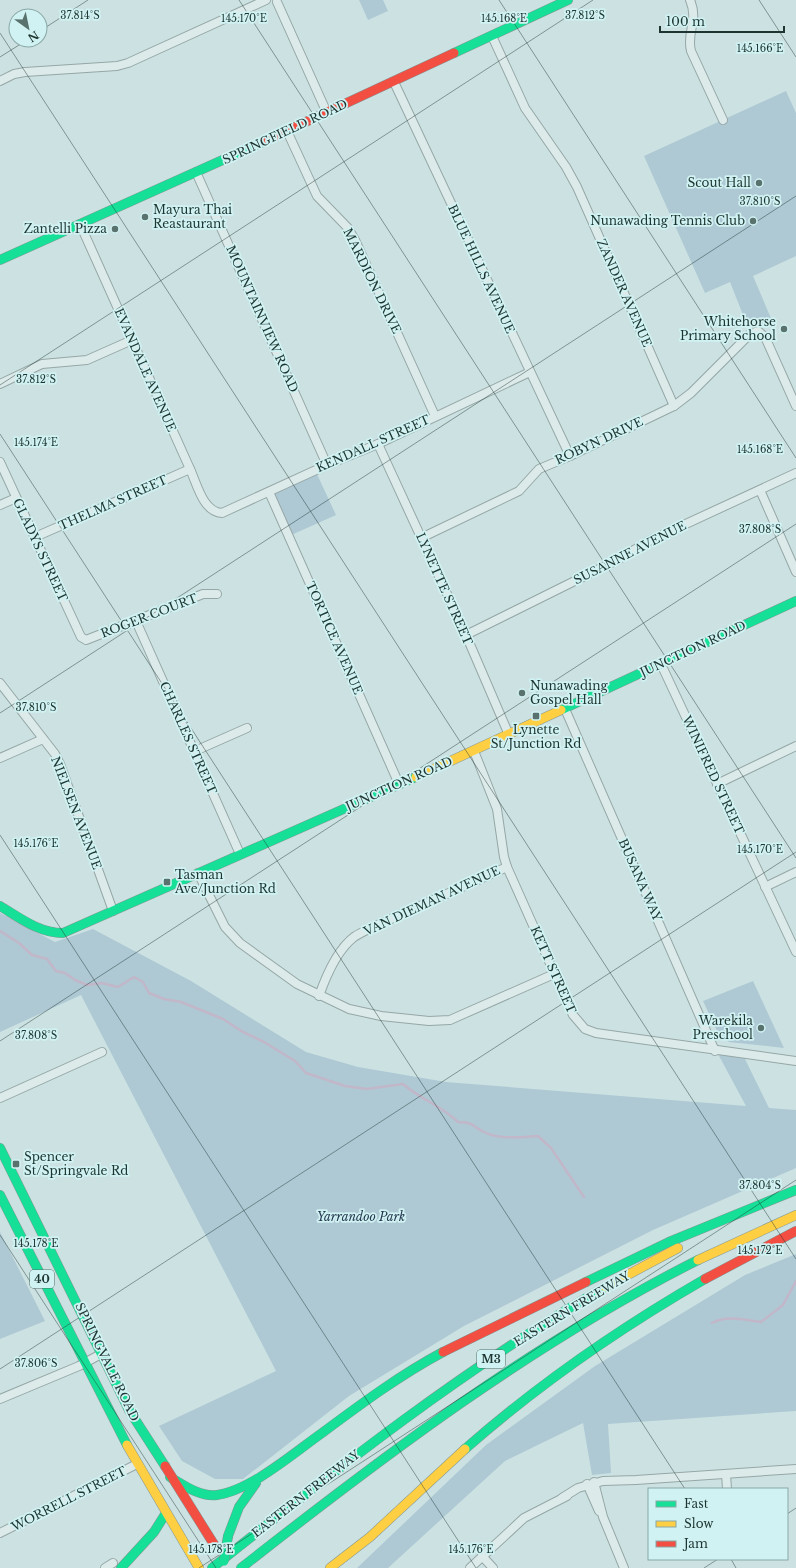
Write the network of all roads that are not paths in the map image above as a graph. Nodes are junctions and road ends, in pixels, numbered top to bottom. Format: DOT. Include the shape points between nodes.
graph roads {
  1 [pos="267,0"];
  2 [pos="568,0"];
  3 [pos="690,0"];
  4 [pos="278,1"];
  5 [pos="492,36"];
  6 [pos="0,81"];
  7 [pos="394,82"];
  8 [pos="327,113"];
  9 [pos="723,120"];
  10 [pos="287,131"];
  11 [pos="196,172"];
  12 [pos="80,224"];
  13 [pos="0,260"];
  14 [pos="132,340"];
  15 [pos="530,372"];
  16 [pos="0,384"];
  17 [pos="674,406"];
  18 [pos="796,406"];
  19 [pos="435,416"];
  20 [pos="378,444"];
  21 [pos="570,456"];
  22 [pos="0,462"];
  23 [pos="327,465"];
  24 [pos="190,470"];
  25 [pos="796,473"];
  26 [pos="760,490"];
  27 [pos="269,492"];
  28 [pos="16,498"];
  29 [pos="0,505"];
  30 [pos="214,512"];
  31 [pos="35,537"];
  32 [pos="421,538"];
  33 [pos="796,572"];
  34 [pos="217,594"];
  35 [pos="796,601"];
  36 [pos="136,621"];
  37 [pos="466,635"];
  38 [pos="81,637"];
  39 [pos="661,664"];
  40 [pos="0,684"];
  41 [pos="565,709"];
  42 [pos="247,728"];
  43 [pos="509,735"];
  44 [pos="43,739"];
  45 [pos="796,746"];
  46 [pos="195,751"];
  47 [pos="474,751"];
  48 [pos="0,758"];
  49 [pos="399,784"];
  50 [pos="717,784"];
  51 [pos="240,854"];
  52 [pos="507,867"];
  53 [pos="796,872"];
  54 [pos="198,873"];
  55 [pos="765,887"];
  56 [pos="0,906"];
  57 [pos="113,911"];
  58 [pos="796,952"];
  59 [pos="554,974"];
  60 [pos="319,996"];
  61 [pos="715,1051"];
  62 [pos="102,1052"];
  63 [pos="796,1061"];
  64 [pos="0,1098"];
  65 [pos="0,1148"];
  66 [pos="796,1190"];
  67 [pos="0,1195"];
  68 [pos="796,1195"];
  69 [pos="796,1215"];
  70 [pos="796,1231"];
  71 [pos="101,1354"];
  72 [pos="85,1362"];
  73 [pos="0,1399"];
  74 [pos="137,1464"];
  75 [pos="796,1469"];
  76 [pos="265,1474"];
  77 [pos="726,1474"];
  78 [pos="170,1477"];
  79 [pos="591,1486"];
  80 [pos="727,1488"];
  81 [pos="166,1513"];
  82 [pos="0,1533"];
  83 [pos="375,1534"];
  84 [pos="482,1556"];
  85 [pos="113,1564"];
  86 [pos="197,1565"];
  87 [pos="225,1566"];
  88 [pos="105,1568"];
  89 [pos="121,1568"];
  90 [pos="212,1568"];
  91 [pos="240,1568"];
  92 [pos="330,1568"];
  93 [pos="344,1568"];
  94 [pos="470,1568"];
  95 [pos="493,1568"];
  96 [pos="624,1568"];
  1 -- 4 [label="street" via="272,3"];
  1 -- 6 [label="street" via="128,63 118,66 24,72"];
  2 -- 5 [label="main road, SPRINGFIELD ROAD"];
  3 -- 9 [label="street" via="694,18 690,45"];
  4 -- 8 [label="street"];
  5 -- 7 [label="main road, SPRINGFIELD ROAD"];
  5 -- 17 [label="street, ZANDER AVENUE" via="525,108 577,187"];
  7 -- 8 [label="main road, SPRINGFIELD ROAD"];
  7 -- 15 [label="street, BLUE HILLS AVENUE"];
  8 -- 10 [label="main road, SPRINGFIELD ROAD"];
  10 -- 11 [label="main road, SPRINGFIELD ROAD"];
  10 -- 19 [label="street, MARDION DRIVE" via="317,196 348,228 355,240"];
  11 -- 12 [label="main road, SPRINGFIELD ROAD"];
  11 -- 23 [label="street, MOUNTAINVIEW ROAD"];
  12 -- 13 [label="main road, SPRINGFIELD ROAD"];
  12 -- 14 [label="street, EVANDALE AVENUE"];
  14 -- 16 [label="street" via="87,360 42,364"];
  14 -- 24 [label="street, EVANDALE AVENUE"];
  15 -- 19 [label="street, KENDALL STREET"];
  15 -- 21 [label="street, BLUE HILLS AVENUE"];
  17 -- 18 [label="street, ROBYN DRIVE" via="691,393 750,334 758,332 765,337"];
  17 -- 21 [label="street, ROBYN DRIVE"];
  19 -- 20 [label="street, KENDALL STREET"];
  20 -- 23 [label="street, KENDALL STREET"];
  20 -- 32 [label="street, LYNETTE STREET"];
  21 -- 32 [label="street, ROBYN DRIVE" via="539,469 519,491"];
  22 -- 28 [label="street, GLADYS STREET"];
  23 -- 27 [label="street, KENDALL STREET"];
  24 -- 30 [label="street, EVANDALE AVENUE" via="208,508"];
  24 -- 31 [label="street, THELMA STREET"];
  25 -- 26 [label="street, SUSANNE AVENUE"];
  26 -- 33 [label="street"];
  26 -- 37 [label="street, SUSANNE AVENUE" via="649,541 619,559"];
  27 -- 30 [label="street, KENDALL STREET" via="222,513"];
  27 -- 49 [label="street, TORTICE AVENUE"];
  28 -- 29 [label="street"];
  28 -- 31 [label="street, GLADYS STREET"];
  31 -- 38 [label="street, GLADYS STREET"];
  32 -- 37 [label="street, LYNETTE STREET"];
  34 -- 36 [label="street, ROGER COURT" via="203,594"];
  35 -- 39 [label="main road, JUNCTION ROAD"];
  36 -- 38 [label="street, ROGER COURT" via="86,640"];
  36 -- 46 [label="street, CHARLES STREET"];
  37 -- 43 [label="street, LYNETTE STREET"];
  39 -- 41 [label="main road, JUNCTION ROAD"];
  39 -- 50 [label="street, WINIFRED STREET"];
  40 -- 44 [label="street, NIELSEN AVENUE"];
  41 -- 43 [label="main road, JUNCTION ROAD"];
  41 -- 61 [label="street, BUSANA WAY"];
  42 -- 46 [label="street"];
  43 -- 47 [label="main road, JUNCTION ROAD"];
  44 -- 48 [label="street"];
  44 -- 57 [label="street, NIELSEN AVENUE" via="60,764"];
  45 -- 50 [label="street"];
  46 -- 51 [label="street, CHARLES STREET"];
  47 -- 49 [label="main road, JUNCTION ROAD"];
  47 -- 52 [label="street, KETT STREET" via="498,809"];
  49 -- 51 [label="main road, JUNCTION ROAD"];
  50 -- 55 [label="street, WINIFRED STREET"];
  51 -- 54 [label="main road, JUNCTION ROAD"];
  52 -- 59 [label="street, KETT STREET"];
  52 -- 60 [label="street, VAN DIEMAN AVENUE" via="373,926 353,938 340,954"];
  53 -- 55 [label="street"];
  54 -- 57 [label="main road, JUNCTION ROAD"];
  54 -- 60 [label="street" via="225,927 240,943 297,984"];
  55 -- 58 [label="street, WINIFRED STREET"];
  56 -- 57 [label="main road, JUNCTION ROAD" via="53,934 64,933"];
  59 -- 60 [label="street" via="450,1020 429,1021 381,1016 349,1009"];
  59 -- 61 [label="street, KETT STREET" via="573,1015 585,1028 596,1033"];
  61 -- 63 [label="street, KETT STREET"];
  62 -- 64 [label="street"];
  65 -- 71 [label="main road, SPRINGVALE ROAD / 40"];
  66 -- 76 [label="main road" via="664,1244 473,1336 397,1380"];
  67 -- 72 [label="main road, SPRINGVALE ROAD / 40"];
  68 -- 90 [label="main road, EASTERN FREEWAY / M3" via="675,1250 545,1323 370,1444"];
  69 -- 91 [label="main road, EASTERN FREEWAY / M3" via="669,1274 555,1340 386,1456"];
  70 -- 83 [label="main road" via="703,1280 594,1347 445,1466"];
  71 -- 72 [label="street"];
  71 -- 78 [label="main road, SPRINGVALE ROAD / 40" via="135,1420"];
  72 -- 73 [label="street"];
  72 -- 74 [label="main road, SPRINGVALE ROAD / 40"];
  74 -- 81 [label="main road, SPRINGVALE ROAD / 40"];
  74 -- 82 [label="street, WORRELL STREET"];
  75 -- 77 [label="street"];
  76 -- 78 [label="main road" via="236,1490 218,1495 200,1493"];
  76 -- 87 [label="main road, bridge" via="244,1498 234,1516 228,1536"];
  77 -- 79 [label="street" via="612,1480"];
  77 -- 80 [label="street"];
  78 -- 87 [label="main road, SPRINGVALE ROAD / 40" via="215,1546"];
  79 -- 84 [label="street" via="569,1492 524,1518"];
  79 -- 96 [label="street"];
  81 -- 86 [label="main road, SPRINGVALE ROAD / 40"];
  81 -- 89 [label="main road" via="154,1532"];
  83 -- 92 [label="main road" via="348,1557"];
  83 -- 93 [label="main road"];
  84 -- 94 [label="street"];
  84 -- 95 [label="street"];
  85 -- 88 [label="street"];
}
